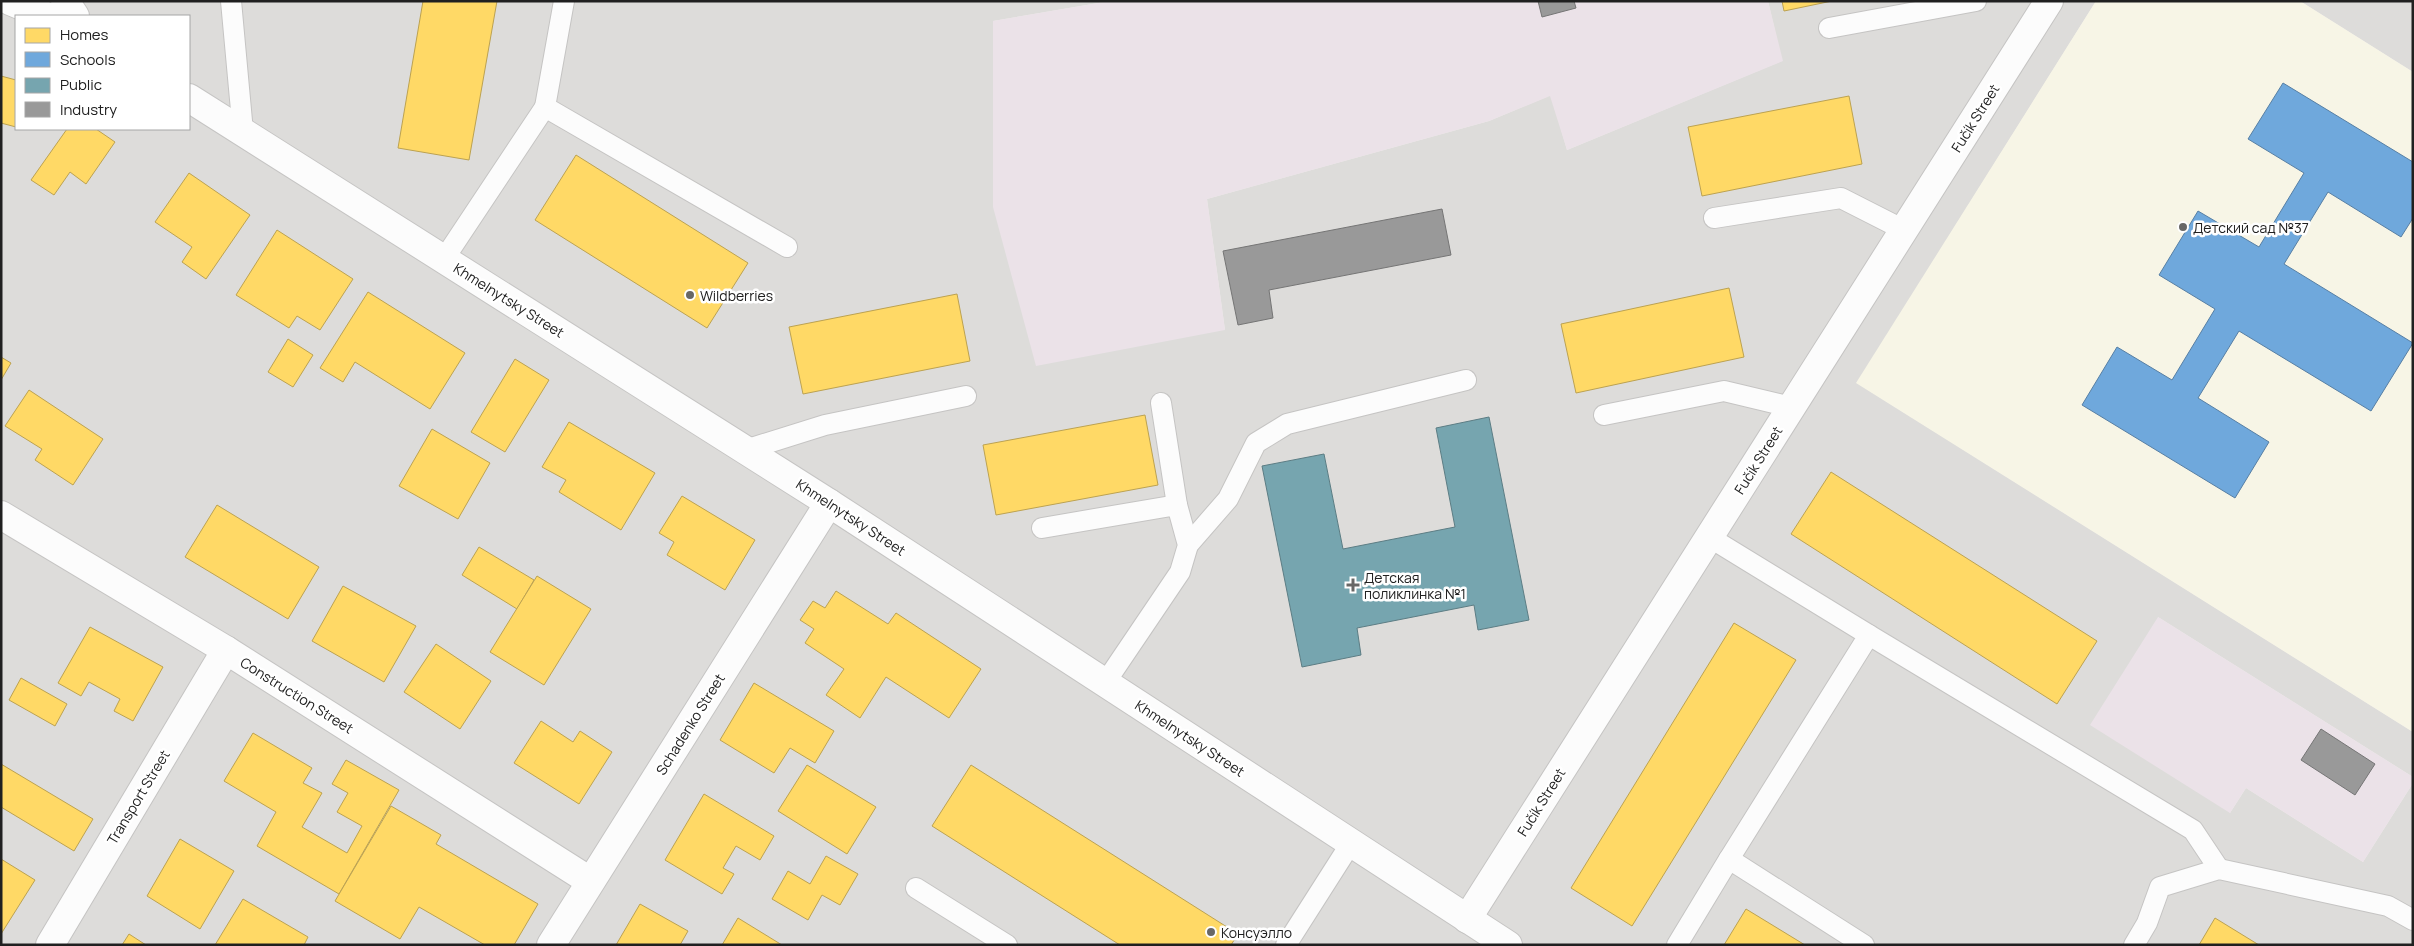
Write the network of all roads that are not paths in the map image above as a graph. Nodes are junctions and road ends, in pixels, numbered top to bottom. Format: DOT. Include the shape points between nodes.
graph roads {
  1 [pos="10,1"];
  2 [pos="65,1"];
  3 [pos="231,1"];
  4 [pos="564,1"];
  5 [pos="1976,1"];
  6 [pos="2049,1"];
  7 [pos="44,15"];
  8 [pos="74,15"];
  9 [pos="1829,28"];
  10 [pos="190,99"];
  11 [pos="545,107"];
  12 [pos="243,132"];
  13 [pos="1714,218"];
  14 [pos="1904,230"];
  15 [pos="787,247"];
  16 [pos="444,259"];
  17 [pos="1466,380"];
  18 [pos="966,396"];
  19 [pos="1161,403"];
  20 [pos="1791,408"];
  21 [pos="1604,415"];
  22 [pos="745,450"];
  23 [pos="829,503"];
  24 [pos="1177,505"];
  25 [pos="1,515"];
  26 [pos="1042,528"];
  27 [pos="1709,537"];
  28 [pos="1188,545"];
  29 [pos="1869,635"];
  30 [pos="226,650"];
  31 [pos="1105,683"];
  32 [pos="1352,843"];
  33 [pos="1729,859"];
  34 [pos="2219,869"];
  35 [pos="590,881"];
  36 [pos="916,888"];
  37 [pos="1467,919"];
  38 [pos="2413,920"];
  39 [pos="50,945"];
  40 [pos="551,945"];
  41 [pos="1006,945"];
  42 [pos="1286,945"];
  43 [pos="1508,945"];
  44 [pos="1677,945"];
  45 [pos="1864,945"];
  46 [pos="2134,945"];
  1 -- 7 [label="street"];
  2 -- 8 [label="street"];
  3 -- 12 [label="lane"];
  4 -- 11 [label="lane"];
  5 -- 9 [label="lane"];
  6 -- 14 [label="street, Fučík Street"];
  10 -- 12 [label="street, Khmelnytsky Street"];
  11 -- 15 [label="lane"];
  11 -- 16 [label="lane"];
  12 -- 16 [label="street, Khmelnytsky Street"];
  13 -- 14 [label="lane" via="1841,198"];
  14 -- 20 [label="street, Fučík Street"];
  16 -- 22 [label="street, Khmelnytsky Street"];
  17 -- 28 [label="lane" via="1288,424 1256,443 1228,499"];
  18 -- 22 [label="lane" via="825,426"];
  19 -- 24 [label="lane"];
  20 -- 21 [label="lane" via="1724,391"];
  20 -- 27 [label="street, Fučík Street"];
  22 -- 23 [label="street, Khmelnytsky Street"];
  23 -- 31 [label="street, Khmelnytsky Street"];
  23 -- 35 [label="street, Schadenko Street"];
  24 -- 26 [label="lane"];
  24 -- 28 [label="lane"];
  25 -- 30 [label="street, Construction Street"];
  27 -- 29 [label="lane"];
  27 -- 37 [label="street, Fučík Street"];
  28 -- 31 [label="lane" via="1180,572"];
  29 -- 33 [label="lane"];
  29 -- 34 [label="lane" via="2193,830"];
  30 -- 35 [label="street, Construction Street"];
  30 -- 39 [label="street, Transport Street"];
  31 -- 32 [label="street, Khmelnytsky Street"];
  32 -- 37 [label="street, Khmelnytsky Street"];
  32 -- 42 [label="lane"];
  33 -- 44 [label="lane"];
  33 -- 45 [label="lane"];
  34 -- 38 [label="lane" via="2388,906"];
  34 -- 46 [label="lane" via="2160,887 2147,923"];
  35 -- 40 [label="street, Schadenko Street"];
  36 -- 41 [label="lane"];
  37 -- 43 [label="street, Khmelnytsky Street"];
}
